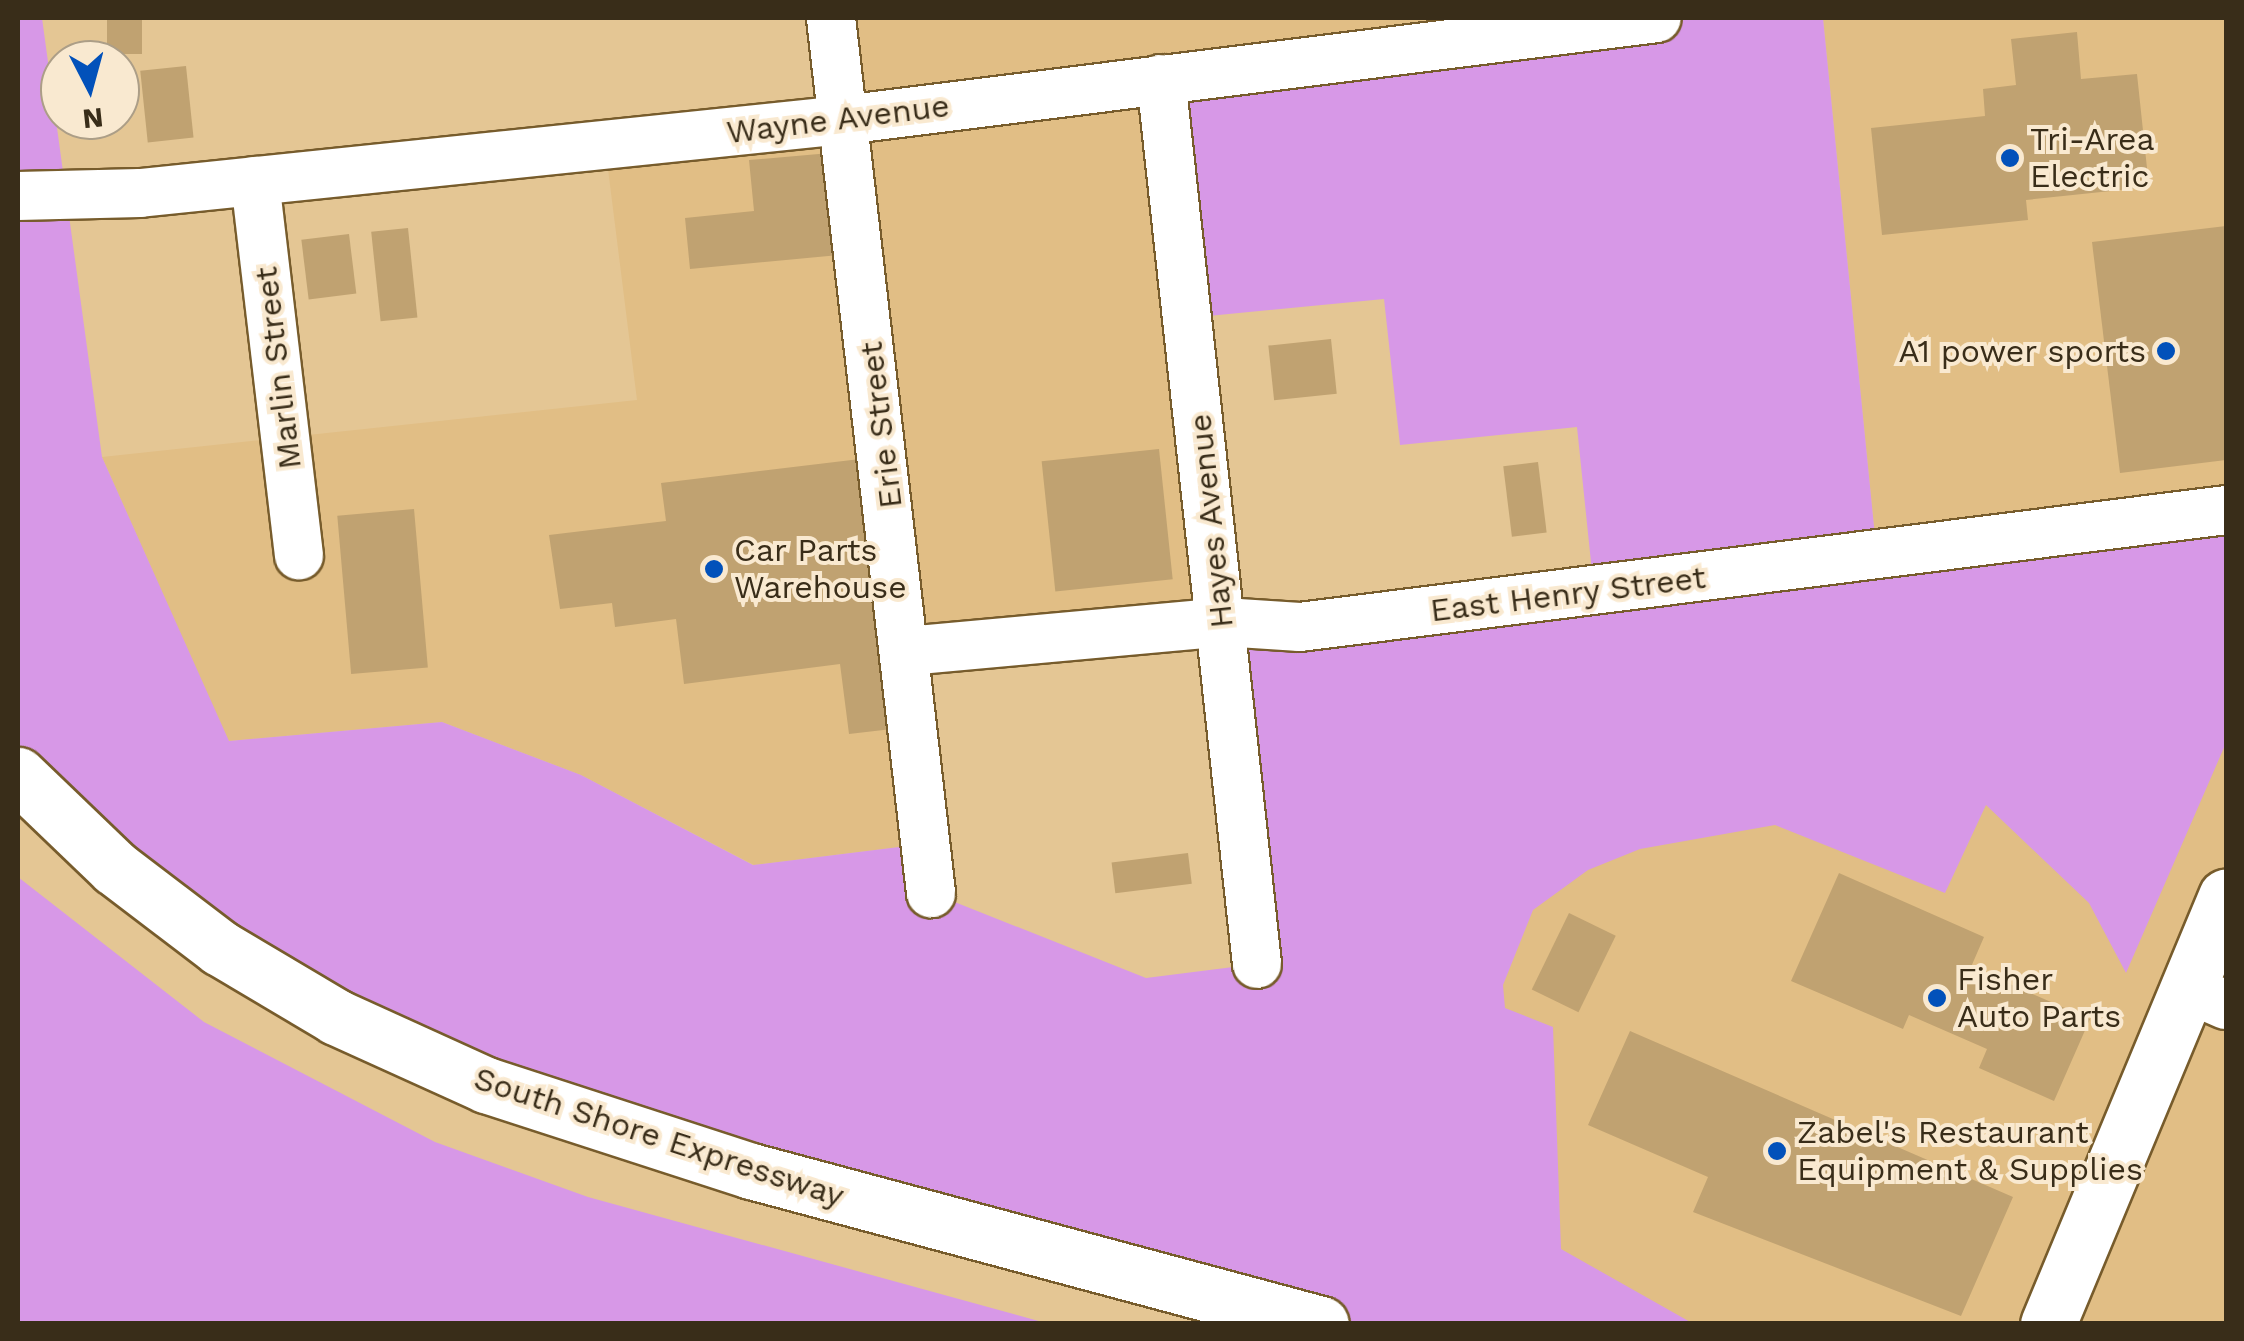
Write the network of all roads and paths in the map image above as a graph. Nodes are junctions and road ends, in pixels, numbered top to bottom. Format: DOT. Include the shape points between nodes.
graph roads {
  1 [pos="831,18"];
  2 [pos="1657,18"];
  3 [pos="1161,79"];
  4 [pos="844,120"];
  5 [pos="255,182"];
  6 [pos="18,196"];
  7 [pos="2226,510"];
  8 [pos="300,555"];
  9 [pos="1223,622"];
  10 [pos="907,651"];
  11 [pos="18,774"];
  12 [pos="931,892"];
  13 [pos="2226,898"];
  14 [pos="1258,964"];
  15 [pos="2208,997"];
  16 [pos="1321,1324"];
  17 [pos="2048,1324"];
  1 -- 4 [label="street, Erie Street"];
  2 -- 3 [label="street, Wayne Avenue"];
  3 -- 4 [label="street, Wayne Avenue"];
  3 -- 9 [label="street, Hayes Avenue"];
  4 -- 5 [label="street, Wayne Avenue"];
  4 -- 10 [label="street, Erie Street"];
  5 -- 6 [label="street, Wayne Avenue"];
  5 -- 8 [label="street, Marlin Street"];
  7 -- 9 [label="street, East Henry Street" via="1300,627"];
  9 -- 10 [label="street, East Henry Street"];
  9 -- 14 [label="street, Hayes Avenue"];
  10 -- 12 [label="street, Erie Street"];
  11 -- 16 [label="main road, South Shore Expressway" via="115,868 220,948 336,1017 470,1078 752,1171"];
  13 -- 15 [label="main road"];
  15 -- 17 [label="main road"];
}
